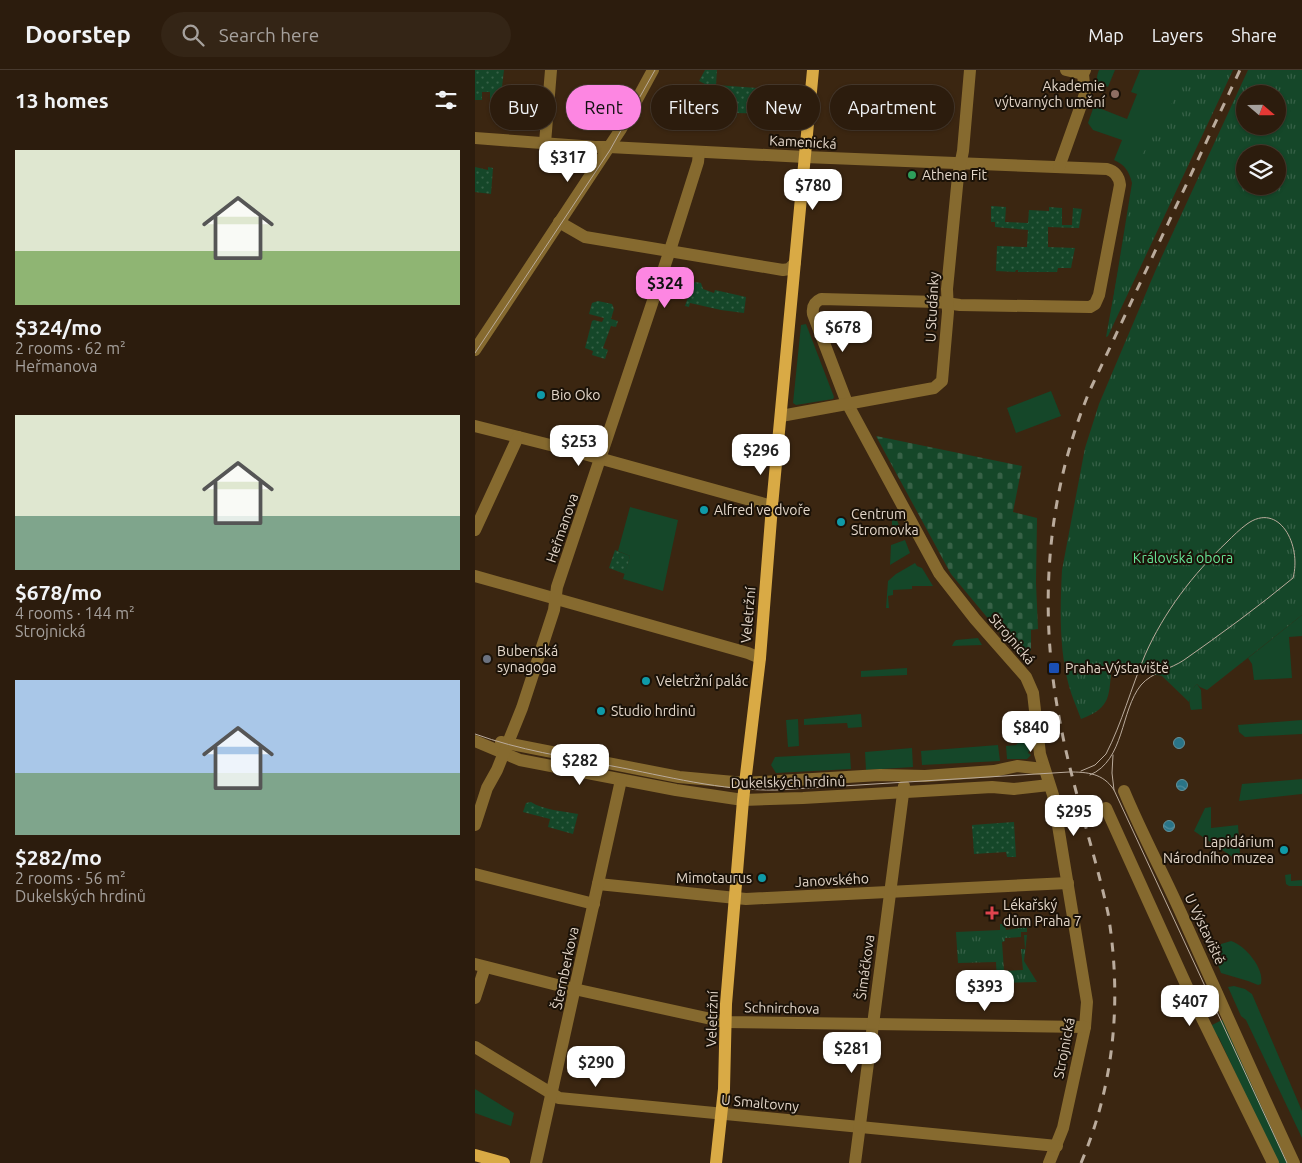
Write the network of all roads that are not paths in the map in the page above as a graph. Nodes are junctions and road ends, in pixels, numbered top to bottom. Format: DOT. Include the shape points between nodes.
graph roads {
  1 [pos="551,70"];
  2 [pos="653,70"];
  3 [pos="813,70"];
  4 [pos="970,70"];
  5 [pos="1066,70"];
  6 [pos="1084,72"];
  7 [pos="475,138"];
  8 [pos="545,143"];
  9 [pos="609,147"];
  10 [pos="699,152"];
  11 [pos="805,157"];
  12 [pos="960,163"];
  13 [pos="1059,167"];
  14 [pos="559,222"];
  15 [pos="669,252"];
  16 [pos="795,263"];
  17 [pos="948,303"];
  18 [pos="475,350"];
  19 [pos="847,403"];
  20 [pos="781,416"];
  21 [pos="475,426"];
  22 [pos="518,437"];
  23 [pos="600,459"];
  24 [pos="772,506"];
  25 [pos="475,530"];
  26 [pos="475,576"];
  27 [pos="555,599"];
  28 [pos="760,658"];
  29 [pos="475,733"];
  30 [pos="475,741"];
  31 [pos="505,748"];
  32 [pos="1043,769"];
  33 [pos="905,775"];
  34 [pos="621,780"];
  35 [pos="745,783"];
  36 [pos="1049,785"];
  37 [pos="1124,791"];
  38 [pos="903,793"];
  39 [pos="743,800"];
  40 [pos="1106,808"];
  41 [pos="475,825"];
  42 [pos="475,874"];
  43 [pos="1068,883"];
  44 [pos="598,884"];
  45 [pos="891,892"];
  46 [pos="735,898"];
  47 [pos="594,904"];
  48 [pos="480,965"];
  49 [pos="576,989"];
  50 [pos="475,998"];
  51 [pos="725,1022"];
  52 [pos="873,1024"];
  53 [pos="1085,1027"];
  54 [pos="475,1048"];
  55 [pos="552,1095"];
  56 [pos="722,1115"];
  57 [pos="859,1127"];
  58 [pos="1057,1146"];
  59 [pos="475,1155"];
  60 [pos="504,1163"];
  61 [pos="537,1163"];
  62 [pos="716,1163"];
  63 [pos="855,1163"];
  64 [pos="1049,1163"];
  65 [pos="1273,1163"];
  66 [pos="1294,1163"];
  1 -- 8 [label="street"];
  2 -- 9 [label="street"];
  3 -- 11 [label="main road, Veletržní"];
  4 -- 12 [label="street, U Studánky"];
  5 -- 6 [label="street"];
  6 -- 13 [label="street" via="1085,94"];
  7 -- 8 [label="street, Kamenická"];
  8 -- 9 [label="street, Kamenická"];
  9 -- 10 [label="street, Kamenická"];
  9 -- 14 [label="street"];
  10 -- 11 [label="street, Kamenická"];
  10 -- 15 [label="street, Heřmanova"];
  11 -- 12 [label="street, Kamenická"];
  11 -- 16 [label="main road, Veletržní"];
  12 -- 13 [label="street, Kamenická"];
  12 -- 17 [label="street, U Studánky"];
  13 -- 17 [label="street, Kamenická" via="1111,170 1119,177 1095,304 1086,308"];
  14 -- 15 [label="street" via="585,237"];
  14 -- 18 [label="street"];
  15 -- 16 [label="street" via="783,270"];
  15 -- 23 [label="street, Heřmanova"];
  16 -- 20 [label="main road, Veletržní"];
  17 -- 19 [label="street, U Studánky" via="940,383 934,388"];
  17 -- 19 [label="street, Strojnická" via="821,299 813,305 813,314"];
  19 -- 20 [label="street, U Studánky"];
  19 -- 32 [label="street, Strojnická" via="939,573 1030,683"];
  20 -- 24 [label="main road, Veletržní"];
  21 -- 22 [label="street"];
  22 -- 23 [label="street"];
  22 -- 25 [label="street"];
  23 -- 24 [label="street"];
  23 -- 27 [label="street, Heřmanova"];
  24 -- 28 [label="main road, Veletržní"];
  26 -- 27 [label="street"];
  27 -- 28 [label="street"];
  27 -- 31 [label="street, Heřmanova" via="533,673"];
  28 -- 35 [label="main road, Veletržní"];
  29 -- 31 [label="street, Dukelských hrdinů"];
  30 -- 31 [label="street, Dukelských hrdinů"];
  31 -- 34 [label="street, Dukelských hrdinů" via="520,760"];
  31 -- 35 [label="street, Dukelských hrdinů" via="679,777"];
  31 -- 41 [label="street, Heřmanova"];
  32 -- 33 [label="street, Dukelských hrdinů" via="1017,766 995,771"];
  32 -- 36 [label="street, Strojnická"];
  33 -- 35 [label="street, Dukelských hrdinů"];
  33 -- 38 [label="street, Šimáčkova"];
  34 -- 39 [label="street, Dukelských hrdinů"];
  34 -- 44 [label="street, Šternberkova"];
  35 -- 39 [label="main road, Veletržní"];
  36 -- 38 [label="street, Dukelských hrdinů"];
  36 -- 43 [label="street, Strojnická"];
  37 -- 66 [label="street, U Výstaviště"];
  38 -- 39 [label="street, Dukelských hrdinů"];
  38 -- 45 [label="street, Šimáčkova"];
  39 -- 46 [label="main road, Veletržní"];
  40 -- 65 [label="street" via="1193,1000"];
  42 -- 47 [label="street"];
  43 -- 45 [label="street, Janovského"];
  43 -- 53 [label="street, Strojnická" via="1087,1002"];
  44 -- 46 [label="street, Janovského"];
  44 -- 47 [label="street, Šternberkova"];
  45 -- 46 [label="street, Janovského"];
  45 -- 52 [label="street, Šimáčkova"];
  46 -- 51 [label="main road, Veletržní"];
  47 -- 49 [label="street, Šternberkova"];
  48 -- 49 [label="street, Schnirchova"];
  48 -- 50 [label="street"];
  49 -- 51 [label="street, Schnirchova"];
  49 -- 55 [label="street, Šternberkova"];
  51 -- 52 [label="street, Schnirchova"];
  51 -- 56 [label="main road, Veletržní"];
  52 -- 53 [label="street, Schnirchova"];
  52 -- 57 [label="street, Šimáčkova"];
  53 -- 58 [label="street, Strojnická"];
  54 -- 55 [label="street, U Smaltovny"];
  55 -- 56 [label="street, U Smaltovny"];
  55 -- 61 [label="street, Šternberkova"];
  56 -- 57 [label="street, U Smaltovny"];
  56 -- 62 [label="main road, Veletržní"];
  57 -- 58 [label="street, U Smaltovny"];
  57 -- 63 [label="street, Šimáčkova"];
  58 -- 64 [label="street, Strojnická"];
  59 -- 60 [label="main road"];
}
